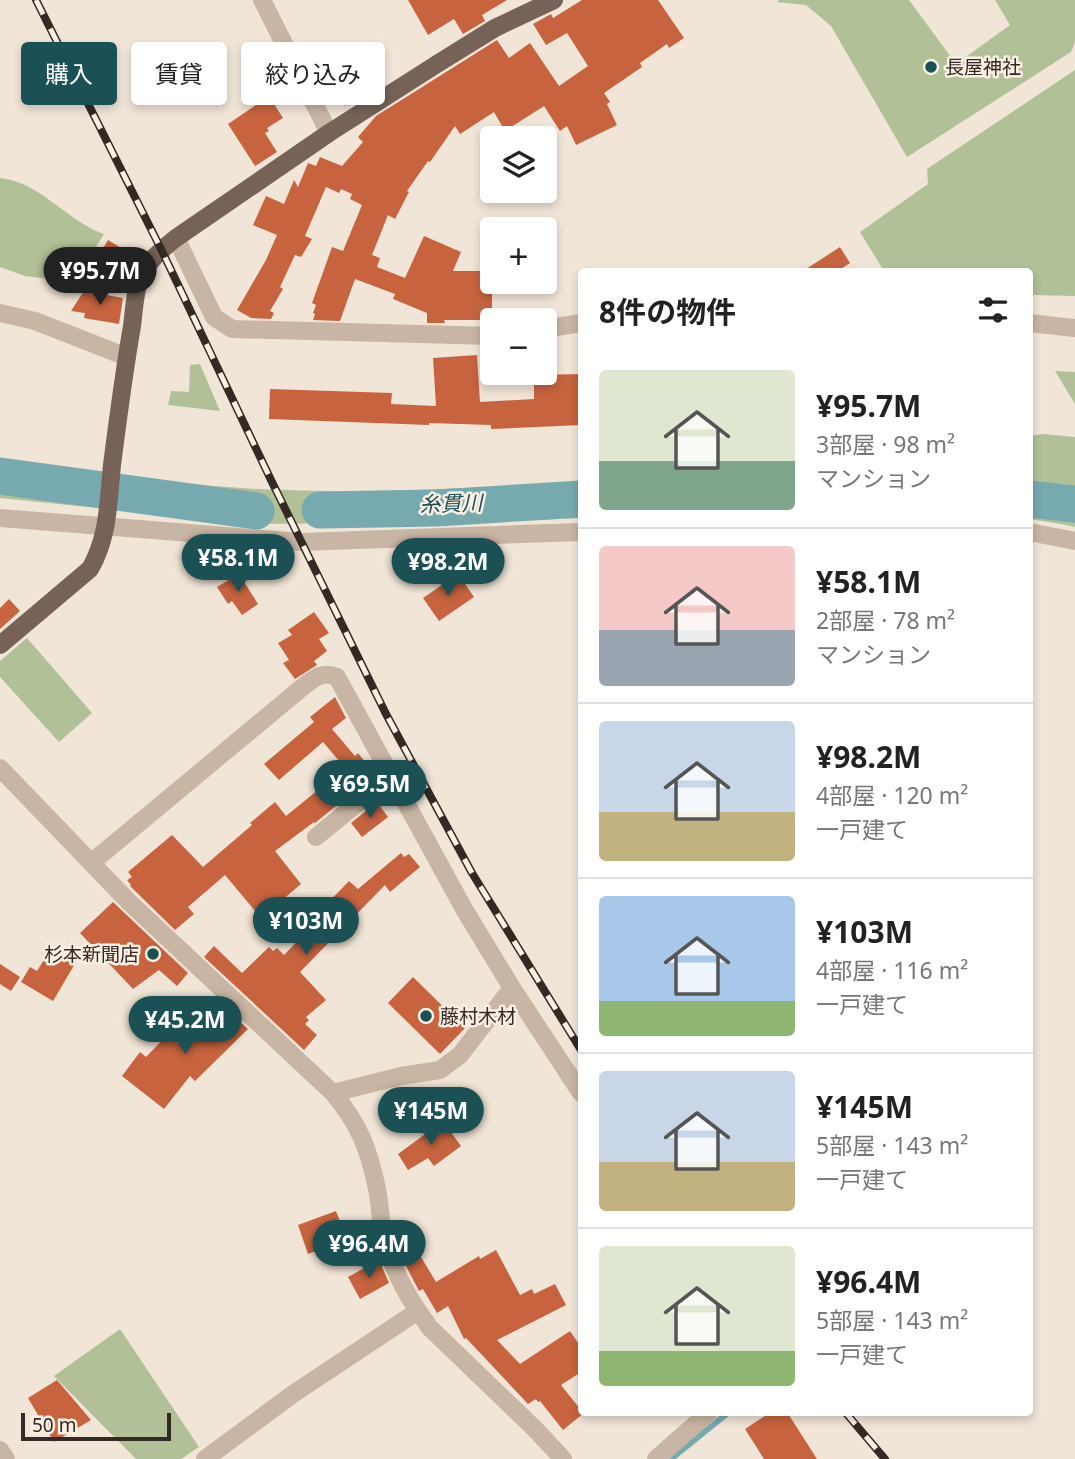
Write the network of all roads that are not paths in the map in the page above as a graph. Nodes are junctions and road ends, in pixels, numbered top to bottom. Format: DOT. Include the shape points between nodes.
graph roads {
  1 [pos="262,0"];
  2 [pos="554,0"];
  3 [pos="329,133"];
  4 [pos="176,238"];
  5 [pos="0,313"];
  6 [pos="578,323"];
  7 [pos="1033,323"];
  8 [pos="557,327"];
  9 [pos="1075,328"];
  10 [pos="480,336"];
  11 [pos="127,357"];
  12 [pos="0,518"];
  13 [pos="106,520"];
  14 [pos="578,531"];
  15 [pos="1033,533"];
  16 [pos="1075,541"];
  17 [pos="0,645"];
  18 [pos="0,768"];
  19 [pos="392,775"];
  20 [pos="316,837"];
  21 [pos="91,863"];
  22 [pos="512,988"];
  23 [pos="578,1088"];
  24 [pos="333,1093"];
  25 [pos="418,1311"];
  26 [pos="704,1416"];
  27 [pos="0,1450"];
  28 [pos="6,1459"];
  29 [pos="205,1459"];
  30 [pos="563,1459"];
  31 [pos="656,1459"];
  1 -- 3 [label="street"];
  2 -- 3 [label="main road" via="495,28"];
  3 -- 4 [label="main road"];
  4 -- 10 [label="street" via="214,317 232,329"];
  4 -- 11 [label="main road" via="149,262 140,279"];
  5 -- 11 [label="street" via="35,321"];
  6 -- 8 [label="street"];
  7 -- 9 [label="street"];
  11 -- 13 [label="main road"];
  12 -- 13 [label="street"];
  13 -- 14 [label="street" via="302,542"];
  13 -- 17 [label="main road" via="90,569"];
  15 -- 16 [label="street"];
  18 -- 21 [label="street"];
  19 -- 20 [label="street"];
  19 -- 21 [label="street" via="337,677 321,674"];
  19 -- 22 [label="street"];
  21 -- 24 [label="street"];
  22 -- 23 [label="street"];
  22 -- 24 [label="street" via="460,1055 440,1070"];
  24 -- 25 [label="street" via="367,1146 390,1256"];
  25 -- 29 [label="street"];
  25 -- 30 [label="street"];
  26 -- 31 [label="street"];
  27 -- 28 [label="street"];
}
